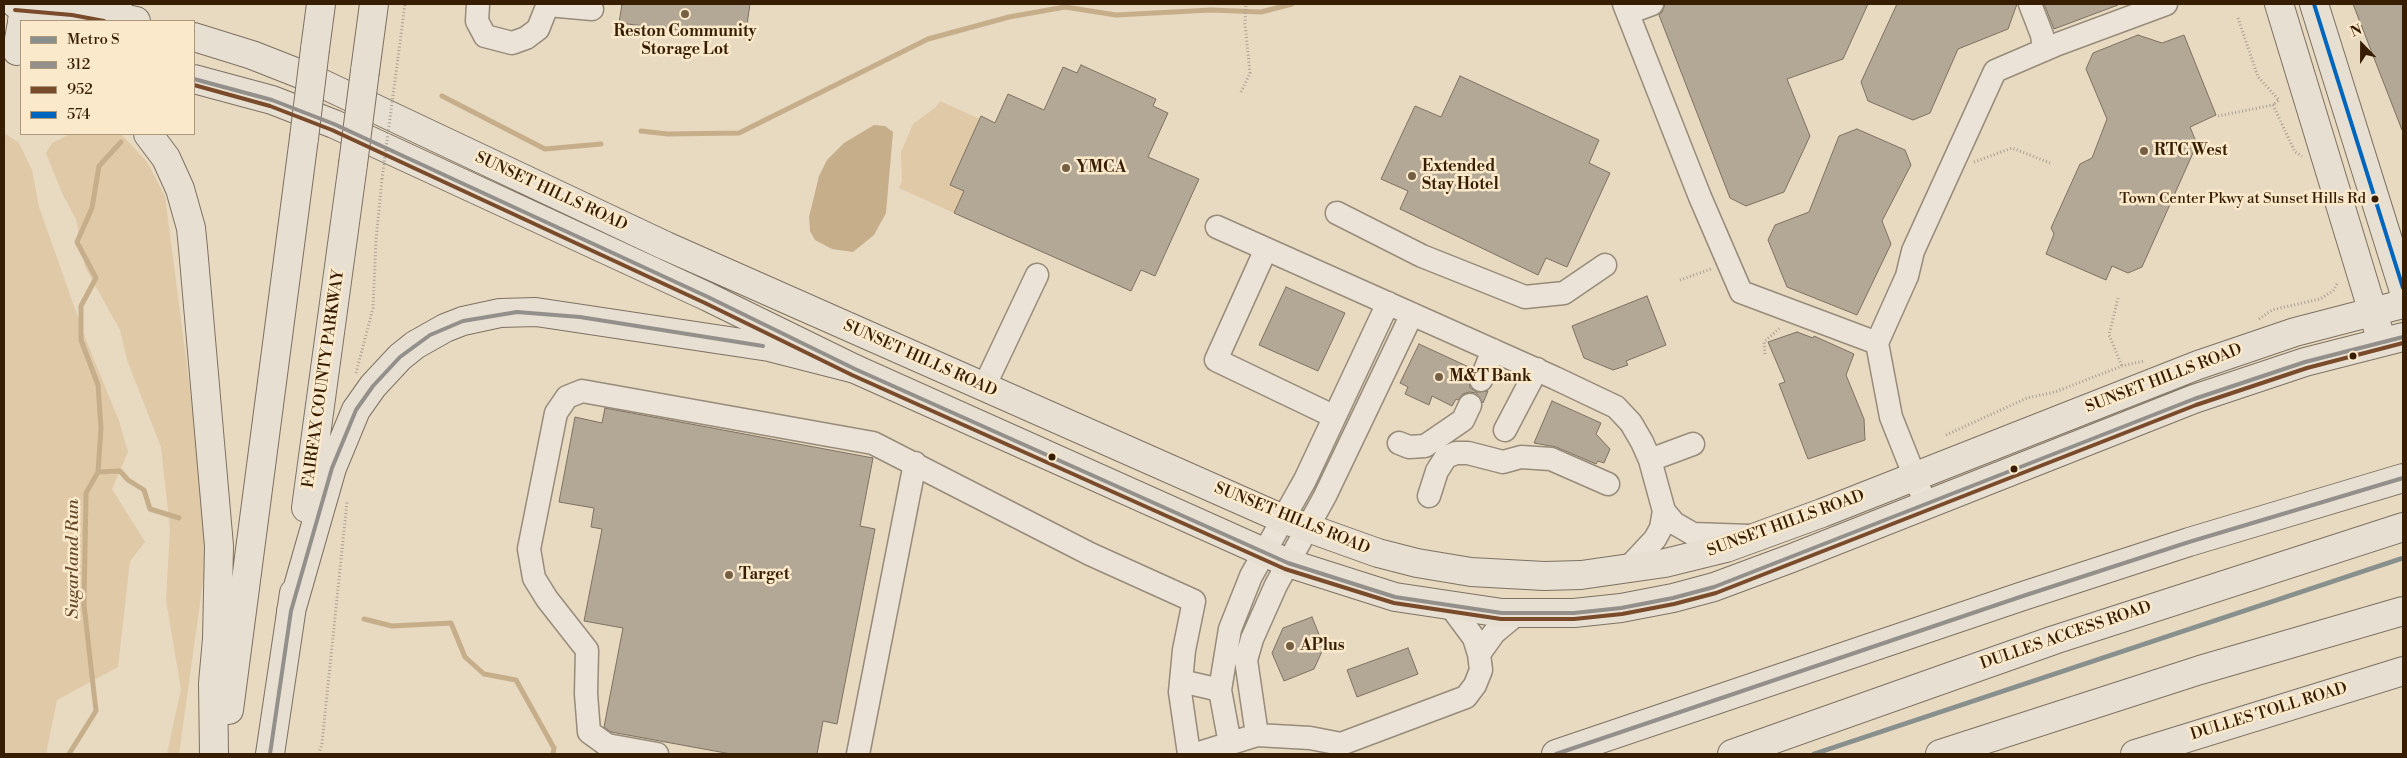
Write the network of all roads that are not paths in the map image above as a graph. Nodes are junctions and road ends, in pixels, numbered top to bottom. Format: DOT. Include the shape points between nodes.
graph roads {
  1 [pos="321,4"];
  2 [pos="374,4"];
  3 [pos="478,4"];
  4 [pos="548,4"];
  5 [pos="1652,4"];
  6 [pos="2030,4"];
  7 [pos="2166,4"];
  8 [pos="2279,4"];
  9 [pos="2314,4"];
  10 [pos="1626,8"];
  11 [pos="592,9"];
  12 [pos="2125,10"];
  13 [pos="56,11"];
  14 [pos="124,15"];
  15 [pos="42,20"];
  16 [pos="195,37"];
  17 [pos="2044,50"];
  18 [pos="195,79"];
  19 [pos="149,135"];
  20 [pos="1338,213"];
  21 [pos="1217,227"];
  22 [pos="1266,249"];
  23 [pos="1605,265"];
  24 [pos="1037,275"];
  25 [pos="2403,288"];
  26 [pos="1388,303"];
  27 [pos="2403,304"];
  28 [pos="2374,310"];
  29 [pos="1412,314"];
  30 [pos="2393,340"];
  31 [pos="1877,344"];
  32 [pos="1493,350"];
  33 [pos="855,368"];
  34 [pos="1536,369"];
  35 [pos="1481,380"];
  36 [pos="984,387"];
  37 [pos="1470,405"];
  38 [pos="1333,416"];
  39 [pos="1505,430"];
  40 [pos="1399,443"];
  41 [pos="1693,444"];
  42 [pos="1650,460"];
  43 [pos="915,463"];
  44 [pos="1914,476"];
  45 [pos="2403,478"];
  46 [pos="1608,484"];
  47 [pos="1429,496"];
  48 [pos="1926,505"];
  49 [pos="1664,511"];
  50 [pos="1295,524"];
  51 [pos="2403,527"];
  52 [pos="1762,536"];
  53 [pos="1276,558"];
  54 [pos="1626,570"];
  55 [pos="1451,607"];
  56 [pos="291,611"];
  57 [pos="2403,611"];
  58 [pos="1518,613"];
  59 [pos="1479,654"];
  60 [pos="2403,671"];
  61 [pos="1181,681"];
  62 [pos="1220,690"];
  63 [pos="1257,735"];
  64 [pos="1230,744"];
  65 [pos="214,754"];
  66 [pos="222,754"];
  67 [pos="270,754"];
  68 [pos="657,754"];
  69 [pos="858,754"];
  70 [pos="1189,754"];
  71 [pos="1196,754"];
  72 [pos="1556,754"];
  73 [pos="1732,754"];
  74 [pos="1940,754"];
  75 [pos="2135,754"];
  1 -- 66 [label="main road, bridge"];
  2 -- 56 [label="main road, FAIRFAX COUNTY PARKWAY, bridge"];
  3 -- 4 [label="lane" via="477,21 485,36 512,43 538,29"];
  4 -- 11 [label="lane"];
  5 -- 10 [label="lane"];
  6 -- 17 [label="lane"];
  7 -- 12 [label="lane"];
  8 -- 28 [label="main road"];
  9 -- 25 [label="main road"];
  10 -- 31 [label="lane" via="1741,292"];
  12 -- 17 [label="lane"];
  13 -- 14 [label="main road"];
  13 -- 15 [label="main road"];
  16 -- 36 [label="main road, SUNSET HILLS ROAD" via="270,62 338,91 666,246"];
  17 -- 31 [label="lane" via="1995,72 1913,251 1907,276"];
  18 -- 33 [label="main road, SUNSET HILLS ROAD" via="272,100 334,124"];
  19 -- 65 [label="main road" via="166,158 180,189 191,228 220,546 213,683"];
  20 -- 23 [label="lane" via="1427,258 1525,297 1564,293"];
  21 -- 22 [label="lane"];
  22 -- 26 [label="lane"];
  22 -- 38 [label="lane" via="1216,360"];
  24 -- 36 [label="lane"];
  26 -- 29 [label="lane"];
  26 -- 38 [label="lane"];
  27 -- 28 [label="main road, SUNSET HILLS ROAD"];
  28 -- 30 [label="main road"];
  28 -- 44 [label="main road, SUNSET HILLS ROAD" via="2295,332 2198,365"];
  29 -- 32 [label="lane"];
  29 -- 50 [label="lane" via="1359,429"];
  30 -- 48 [label="main road, SUNSET HILLS ROAD" via="2306,362 2194,399"];
  31 -- 44 [label="lane" via="1890,416"];
  32 -- 34 [label="lane"];
  32 -- 35 [label="lane"];
  33 -- 53 [label="main road, SUNSET HILLS ROAD"];
  33 -- 56 [label="main road" via="769,347 536,312 500,313 445,328 400,357 356,410 332,468"];
  34 -- 39 [label="lane"];
  34 -- 42 [label="lane" via="1616,407 1631,424"];
  36 -- 50 [label="main road, SUNSET HILLS ROAD"];
  37 -- 40 [label="lane" via="1463,420 1425,446 1410,447"];
  38 -- 50 [label="lane" via="1305,480"];
  41 -- 42 [label="lane"];
  42 -- 49 [label="lane"];
  43 -- 61 [label="lane" via="1090,554 1194,601"];
  43 -- 68 [label="lane" via="873,443 582,392 567,397 556,413 529,549 534,578 587,650 589,732 607,745"];
  43 -- 69 [label="lane"];
  44 -- 48 [label="lane"];
  44 -- 52 [label="main road, SUNSET HILLS ROAD"];
  45 -- 72 [label="main road" via="2023,596"];
  46 -- 47 [label="lane" via="1551,459 1521,457 1503,462 1456,453 1446,457 1436,471"];
  48 -- 58 [label="main road, SUNSET HILLS ROAD" via="1740,579 1672,598 1574,613"];
  49 -- 52 [label="lane" via="1674,523 1693,534"];
  49 -- 54 [label="lane" via="1655,539"];
  50 -- 53 [label="lane"];
  50 -- 54 [label="main road, SUNSET HILLS ROAD" via="1378,553 1471,572 1544,576"];
  51 -- 73 [label="main road, DULLES ACCESS ROAD" via="2054,640"];
  52 -- 54 [label="main road, SUNSET HILLS ROAD" via="1698,556"];
  53 -- 55 [label="main road, SUNSET HILLS ROAD" via="1394,597"];
  53 -- 62 [label="lane" via="1251,576 1230,629"];
  53 -- 63 [label="lane" via="1267,606 1246,660"];
  55 -- 58 [label="main road, SUNSET HILLS ROAD"];
  55 -- 59 [label="lane" via="1474,638"];
  56 -- 67 [label="main road, FAIRFAX COUNTY PARKWAY"];
  57 -- 74 [label="main road" via="2200,670"];
  58 -- 59 [label="lane"];
  59 -- 63 [label="lane" via="1481,670 1466,697 1340,744 1310,738"];
  60 -- 75 [label="main road, DULLES TOLL ROAD"];
  61 -- 62 [label="lane"];
  61 -- 70 [label="lane"];
  62 -- 64 [label="lane"];
  63 -- 64 [label="lane"];
  64 -- 71 [label="lane"];
}
